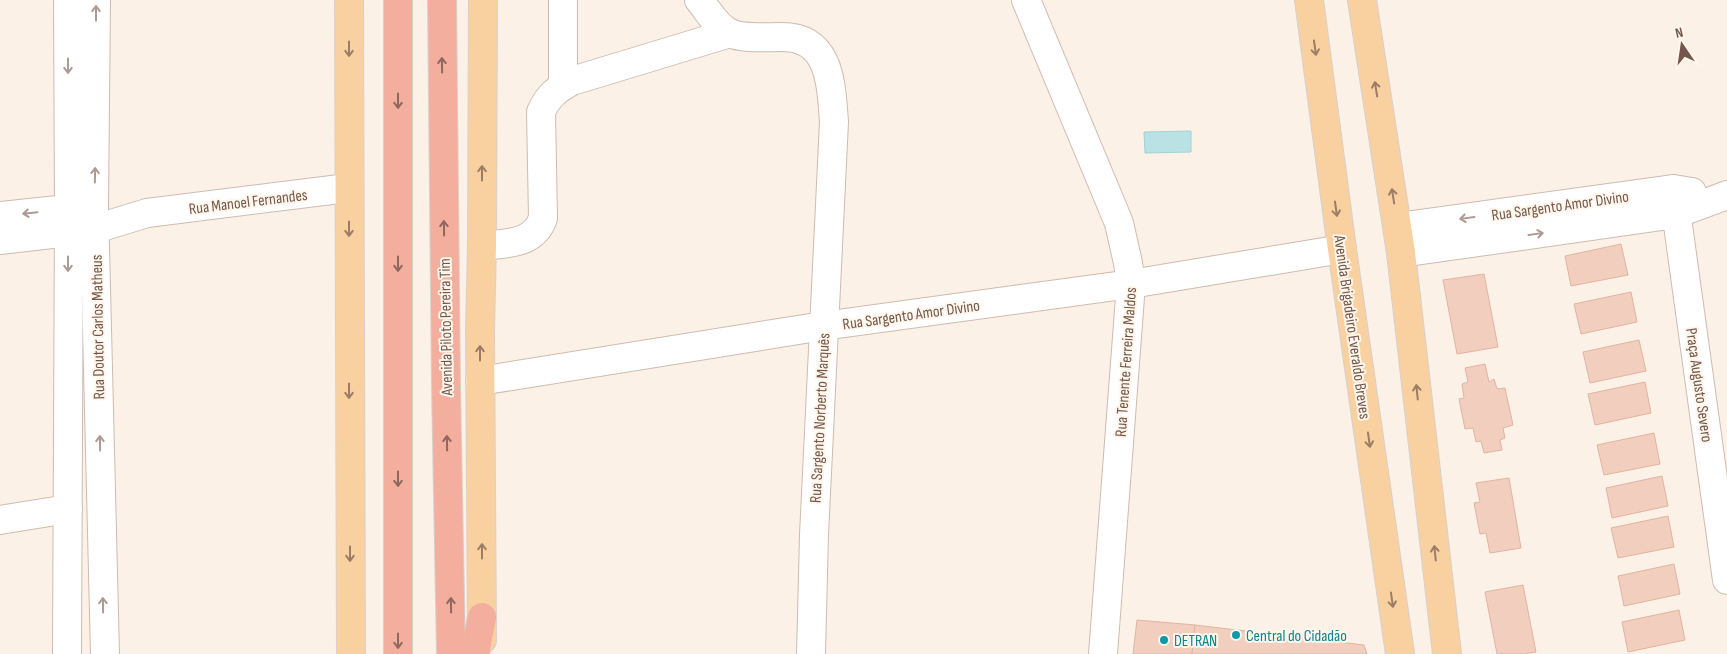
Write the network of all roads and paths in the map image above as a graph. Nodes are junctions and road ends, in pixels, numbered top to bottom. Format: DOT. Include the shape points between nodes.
graph roads {
  1 [pos="68,0"];
  2 [pos="96,0"];
  3 [pos="349,0"];
  4 [pos="398,0"];
  5 [pos="442,0"];
  6 [pos="483,0"];
  7 [pos="563,0"];
  8 [pos="699,0"];
  9 [pos="1026,0"];
  10 [pos="1332,0"];
  11 [pos="1356,2"];
  12 [pos="1310,9"];
  13 [pos="730,33"];
  14 [pos="563,86"];
  15 [pos="96,95"];
  16 [pos="68,96"];
  17 [pos="348,188"];
  18 [pos="1725,195"];
  19 [pos="1675,202"];
  20 [pos="0,216"];
  21 [pos="82,219"];
  22 [pos="0,240"];
  23 [pos="1400,240"];
  24 [pos="482,246"];
  25 [pos="1342,249"];
  26 [pos="1131,284"];
  27 [pos="823,326"];
  28 [pos="98,373"];
  29 [pos="68,374"];
  30 [pos="480,381"];
  31 [pos="68,509"];
  32 [pos="0,520"];
  33 [pos="102,550"];
  34 [pos="67,553"];
  35 [pos="1727,580"];
  36 [pos="482,617"];
  37 [pos="67,654"];
  38 [pos="105,654"];
  39 [pos="351,654"];
  40 [pos="398,654"];
  41 [pos="451,654"];
  42 [pos="475,654"];
  43 [pos="482,654"];
  44 [pos="811,654"];
  45 [pos="1103,654"];
  46 [pos="1400,654"];
  47 [pos="1447,654"];
  1 -- 16 [label="street, Rua Doutor Carlos Matheus, one-way"];
  15 -- 2 [label="street, Rua Doutor Carlos Matheus, one-way"];
  3 -- 17 [label="main road, one-way"];
  4 -- 40 [label="highway, one-way"];
  41 -- 5 [label="highway, Avenida Piloto Pereira Tim, one-way"];
  24 -- 6 [label="main road, one-way"];
  7 -- 14 [label="street"];
  8 -- 13 [label="street" via="717,23"];
  9 -- 26 [label="street, Rua Tenente Ferreira Maldos" via="1119,223"];
  10 -- 12 [label="main road"];
  23 -- 11 [label="main road, one-way"];
  12 -- 25 [label="main road, Avenida Brigadeiro Everaldo Breves, one-way"];
  13 -- 14 [label="street"];
  13 -- 27 [label="street, Rua Sargento Norberto Marquês" via="756,38 788,37 814,48 828,72 834,122"];
  14 -- 24 [label="street" via="545,101 541,112 542,218 539,229 520,241"];
  15 -- 16 [label="street"];
  21 -- 15 [label="street, Rua Doutor Carlos Matheus, one-way"];
  16 -- 21 [label="street, Rua Doutor Carlos Matheus"];
  17 -- 21 [label="street, Rua Manoel Fernandes"];
  17 -- 39 [label="main road, one-way"];
  18 -- 19 [label="street, Rua Sargento Amor Divino"];
  19 -- 23 [label="street, Rua Sargento Amor Divino"];
  19 -- 35 [label="street, Praça Augusto Severo"];
  21 -- 20 [label="street, Rua Manoel Fernandes, one-way"];
  21 -- 22 [label="street, Rua Manoel Fernandes"];
  21 -- 28 [label="street, Rua Doutor Carlos Matheus"];
  21 -- 29 [label="street, Rua Doutor Carlos Matheus, one-way"];
  47 -- 23 [label="main road, one-way"];
  30 -- 24 [label="main road, one-way"];
  25 -- 26 [label="street, Rua Sargento Amor Divino"];
  25 -- 46 [label="main road, Avenida Brigadeiro Everaldo Breves, one-way"];
  26 -- 27 [label="street, Rua Sargento Amor Divino"];
  26 -- 45 [label="street, Rua Tenente Ferreira Maldos"];
  27 -- 30 [label="street, Rua Sargento Amor Divino"];
  27 -- 44 [label="street, Rua Sargento Norberto Marquês"];
  28 -- 29 [label="street"];
  33 -- 28 [label="street, Rua Doutor Carlos Matheus, one-way"];
  29 -- 31 [label="street, Rua Doutor Carlos Matheus"];
  36 -- 30 [label="main road, one-way"];
  31 -- 32 [label="street"];
  31 -- 34 [label="street, Rua Doutor Carlos Matheus"];
  33 -- 34 [label="street"];
  38 -- 33 [label="street, Rua Doutor Carlos Matheus, one-way"];
  34 -- 37 [label="street, Rua Doutor Carlos Matheus"];
  36 -- 42 [label="highway"];
  36 -- 43 [label="main road"];
}
